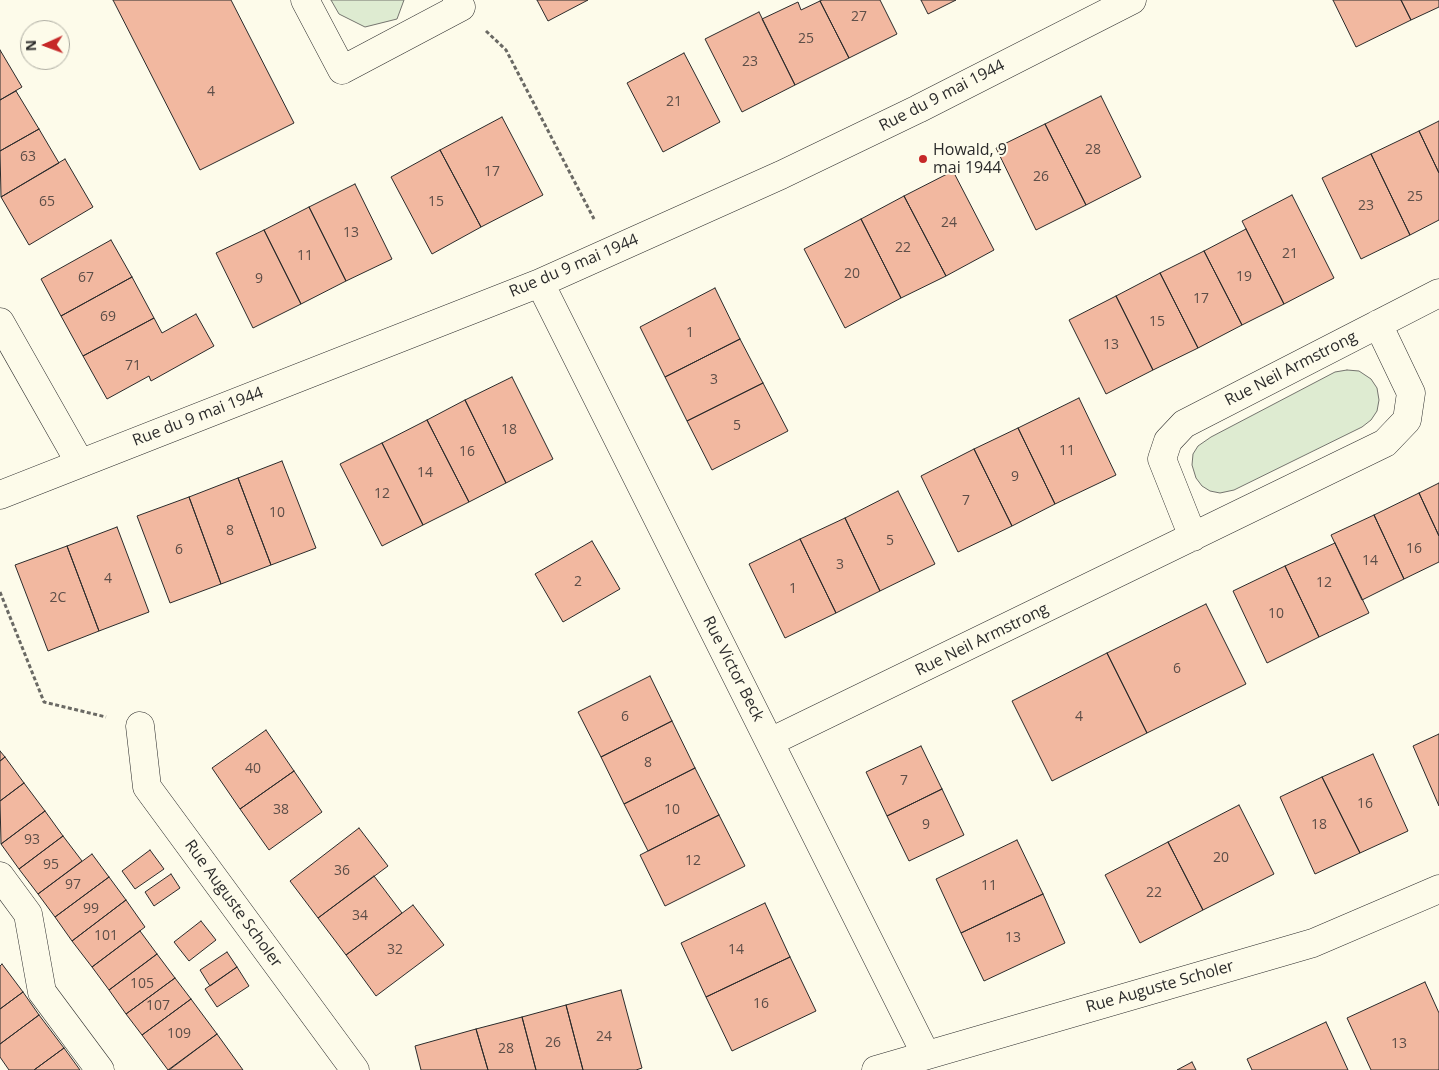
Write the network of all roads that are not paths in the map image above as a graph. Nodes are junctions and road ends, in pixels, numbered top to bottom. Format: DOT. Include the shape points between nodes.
graph roads {
  1 [pos="306,0"];
  2 [pos="1132,0"];
  3 [pos="459,4"];
  4 [pos="540,283"];
  5 [pos="1439,293"];
  6 [pos="0,322"];
  7 [pos="1378,324"];
  8 [pos="80,463"];
  9 [pos="0,494"];
  10 [pos="1193,537"];
  11 [pos="140,726"];
  12 [pos="770,742"];
  13 [pos="0,876"];
  14 [pos="1439,889"];
  15 [pos="926,1055"];
  16 [pos="100,1070"];
  17 [pos="355,1070"];
  18 [pos="876,1070"];
  1 -- 3 [label="street" via="342,70"];
  2 -- 4 [label="street, Rue du 9 mai 1944" via="781,175"];
  4 -- 8 [label="street, Rue du 9 mai 1944"];
  4 -- 12 [label="street, Rue Victor Beck"];
  5 -- 7 [label="street, Rue Neil Armstrong"];
  6 -- 8 [label="street"];
  7 -- 10 [label="street, Rue Neil Armstrong" via="1184,424 1168,441 1162,459"];
  7 -- 10 [label="street, Rue Neil Armstrong" via="1411,393 1407,420 1385,443"];
  8 -- 9 [label="street, Rue du 9 mai 1944"];
  10 -- 12 [label="street, Rue Neil Armstrong"];
  11 -- 17 [label="street, Rue Auguste Scholer" via="147,787"];
  12 -- 15 [label="street, Rue Victor Beck"];
  13 -- 16 [label="street" via="28,914 42,992"];
  14 -- 15 [label="street, Rue Auguste Scholer" via="1313,943"];
  15 -- 18 [label="street, Rue Auguste Scholer"];
}
